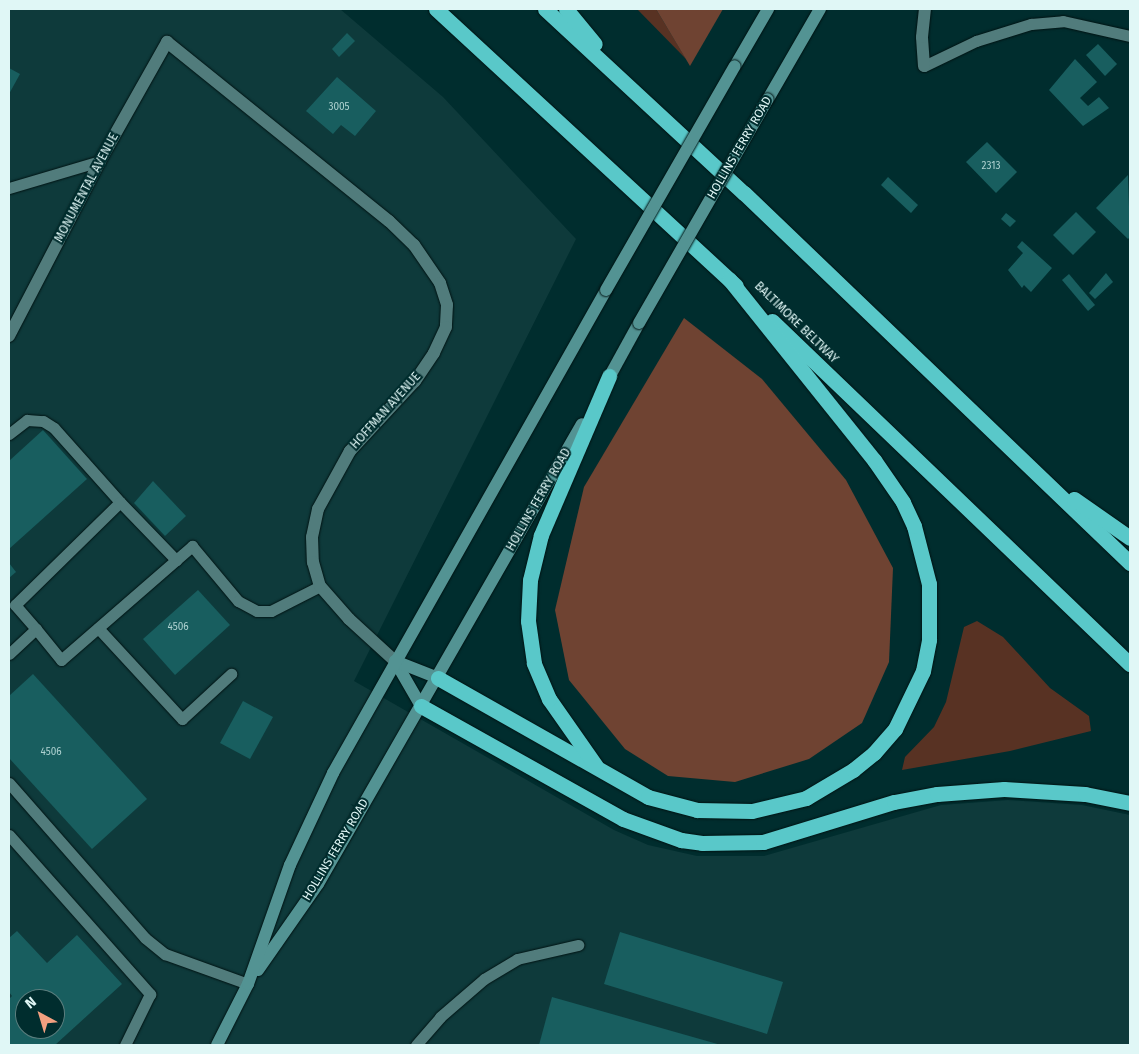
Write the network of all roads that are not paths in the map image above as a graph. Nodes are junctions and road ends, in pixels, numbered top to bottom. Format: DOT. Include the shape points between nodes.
graph roads {
  1 [pos="436,9"];
  2 [pos="545,9"];
  3 [pos="566,9"];
  4 [pos="768,9"];
  5 [pos="820,9"];
  6 [pos="925,9"];
  7 [pos="1130,36"];
  8 [pos="168,42"];
  9 [pos="924,66"];
  10 [pos="626,82"];
  11 [pos="100,161"];
  12 [pos="9,188"];
  13 [pos="730,280"];
  14 [pos="9,336"];
  15 [pos="609,376"];
  16 [pos="9,434"];
  17 [pos="1032,470"];
  18 [pos="120,502"];
  19 [pos="1130,538"];
  20 [pos="176,560"];
  21 [pos="1130,563"];
  22 [pos="320,586"];
  23 [pos="98,628"];
  24 [pos="36,630"];
  25 [pos="9,654"];
  26 [pos="395,661"];
  27 [pos="1130,664"];
  28 [pos="231,674"];
  29 [pos="438,678"];
  30 [pos="421,706"];
  31 [pos="600,771"];
  32 [pos="9,783"];
  33 [pos="1130,803"];
  34 [pos="9,835"];
  35 [pos="578,946"];
  36 [pos="248,984"];
  37 [pos="125,1045"];
  38 [pos="217,1045"];
  39 [pos="416,1045"];
  1 -- 13 [label="highway, BALTIMORE BELTWAY"];
  2 -- 10 [label="highway"];
  3 -- 10 [label="highway"];
  4 -- 26 [label="street, HOLLINS FERRY ROAD, bridge"];
  5 -- 15 [label="street, HOLLINS FERRY ROAD, bridge"];
  6 -- 9 [label="street" via="922,37"];
  7 -- 9 [label="lane" via="1062,21 1031,24 976,41"];
  8 -- 11 [label="street, MONUMENTAL AVENUE"];
  8 -- 22 [label="street, HOFFMAN AVENUE" via="389,221 430,267 447,305 446,327 434,353 415,381 350,451 318,509 312,537 313,562"];
  10 -- 17 [label="highway"];
  11 -- 12 [label="lane"];
  11 -- 14 [label="street, MONUMENTAL AVENUE"];
  13 -- 27 [label="highway, BALTIMORE BELTWAY"];
  13 -- 31 [label="highway" via="874,460 903,502 923,552 929,584 929,640 923,672 895,729 874,753 829,786 787,804 752,811 697,810 648,798"];
  15 -- 29 [label="street, HOLLINS FERRY ROAD"];
  15 -- 31 [label="highway" via="541,535 530,580 528,621 534,663 548,699"];
  16 -- 18 [label="lane" via="27,420 43,421 54,428"];
  17 -- 19 [label="highway"];
  17 -- 21 [label="highway"];
  18 -- 20 [label="lane"];
  18 -- 24 [label="lane" via="15,605"];
  20 -- 22 [label="lane" via="192,546 238,601 257,612 271,611"];
  20 -- 23 [label="lane"];
  22 -- 26 [label="street, HOFFMAN AVENUE" via="349,619"];
  23 -- 24 [label="lane" via="61,660"];
  23 -- 28 [label="lane" via="182,719"];
  24 -- 25 [label="lane"];
  26 -- 29 [label="street"];
  26 -- 30 [label="street"];
  26 -- 36 [label="street, HOLLINS FERRY ROAD" via="333,774 290,865"];
  29 -- 30 [label="street, HOLLINS FERRY ROAD"];
  29 -- 31 [label="highway"];
  30 -- 33 [label="highway" via="623,819 681,840 702,843 763,842 894,802 938,794 1004,789 1085,794"];
  30 -- 36 [label="street, HOLLINS FERRY ROAD" via="318,884"];
  32 -- 36 [label="lane" via="145,938 165,954"];
  34 -- 37 [label="lane" via="150,994"];
  35 -- 39 [label="lane" via="517,958 484,979 440,1017"];
  36 -- 38 [label="street, HOLLINS FERRY ROAD"];
}
